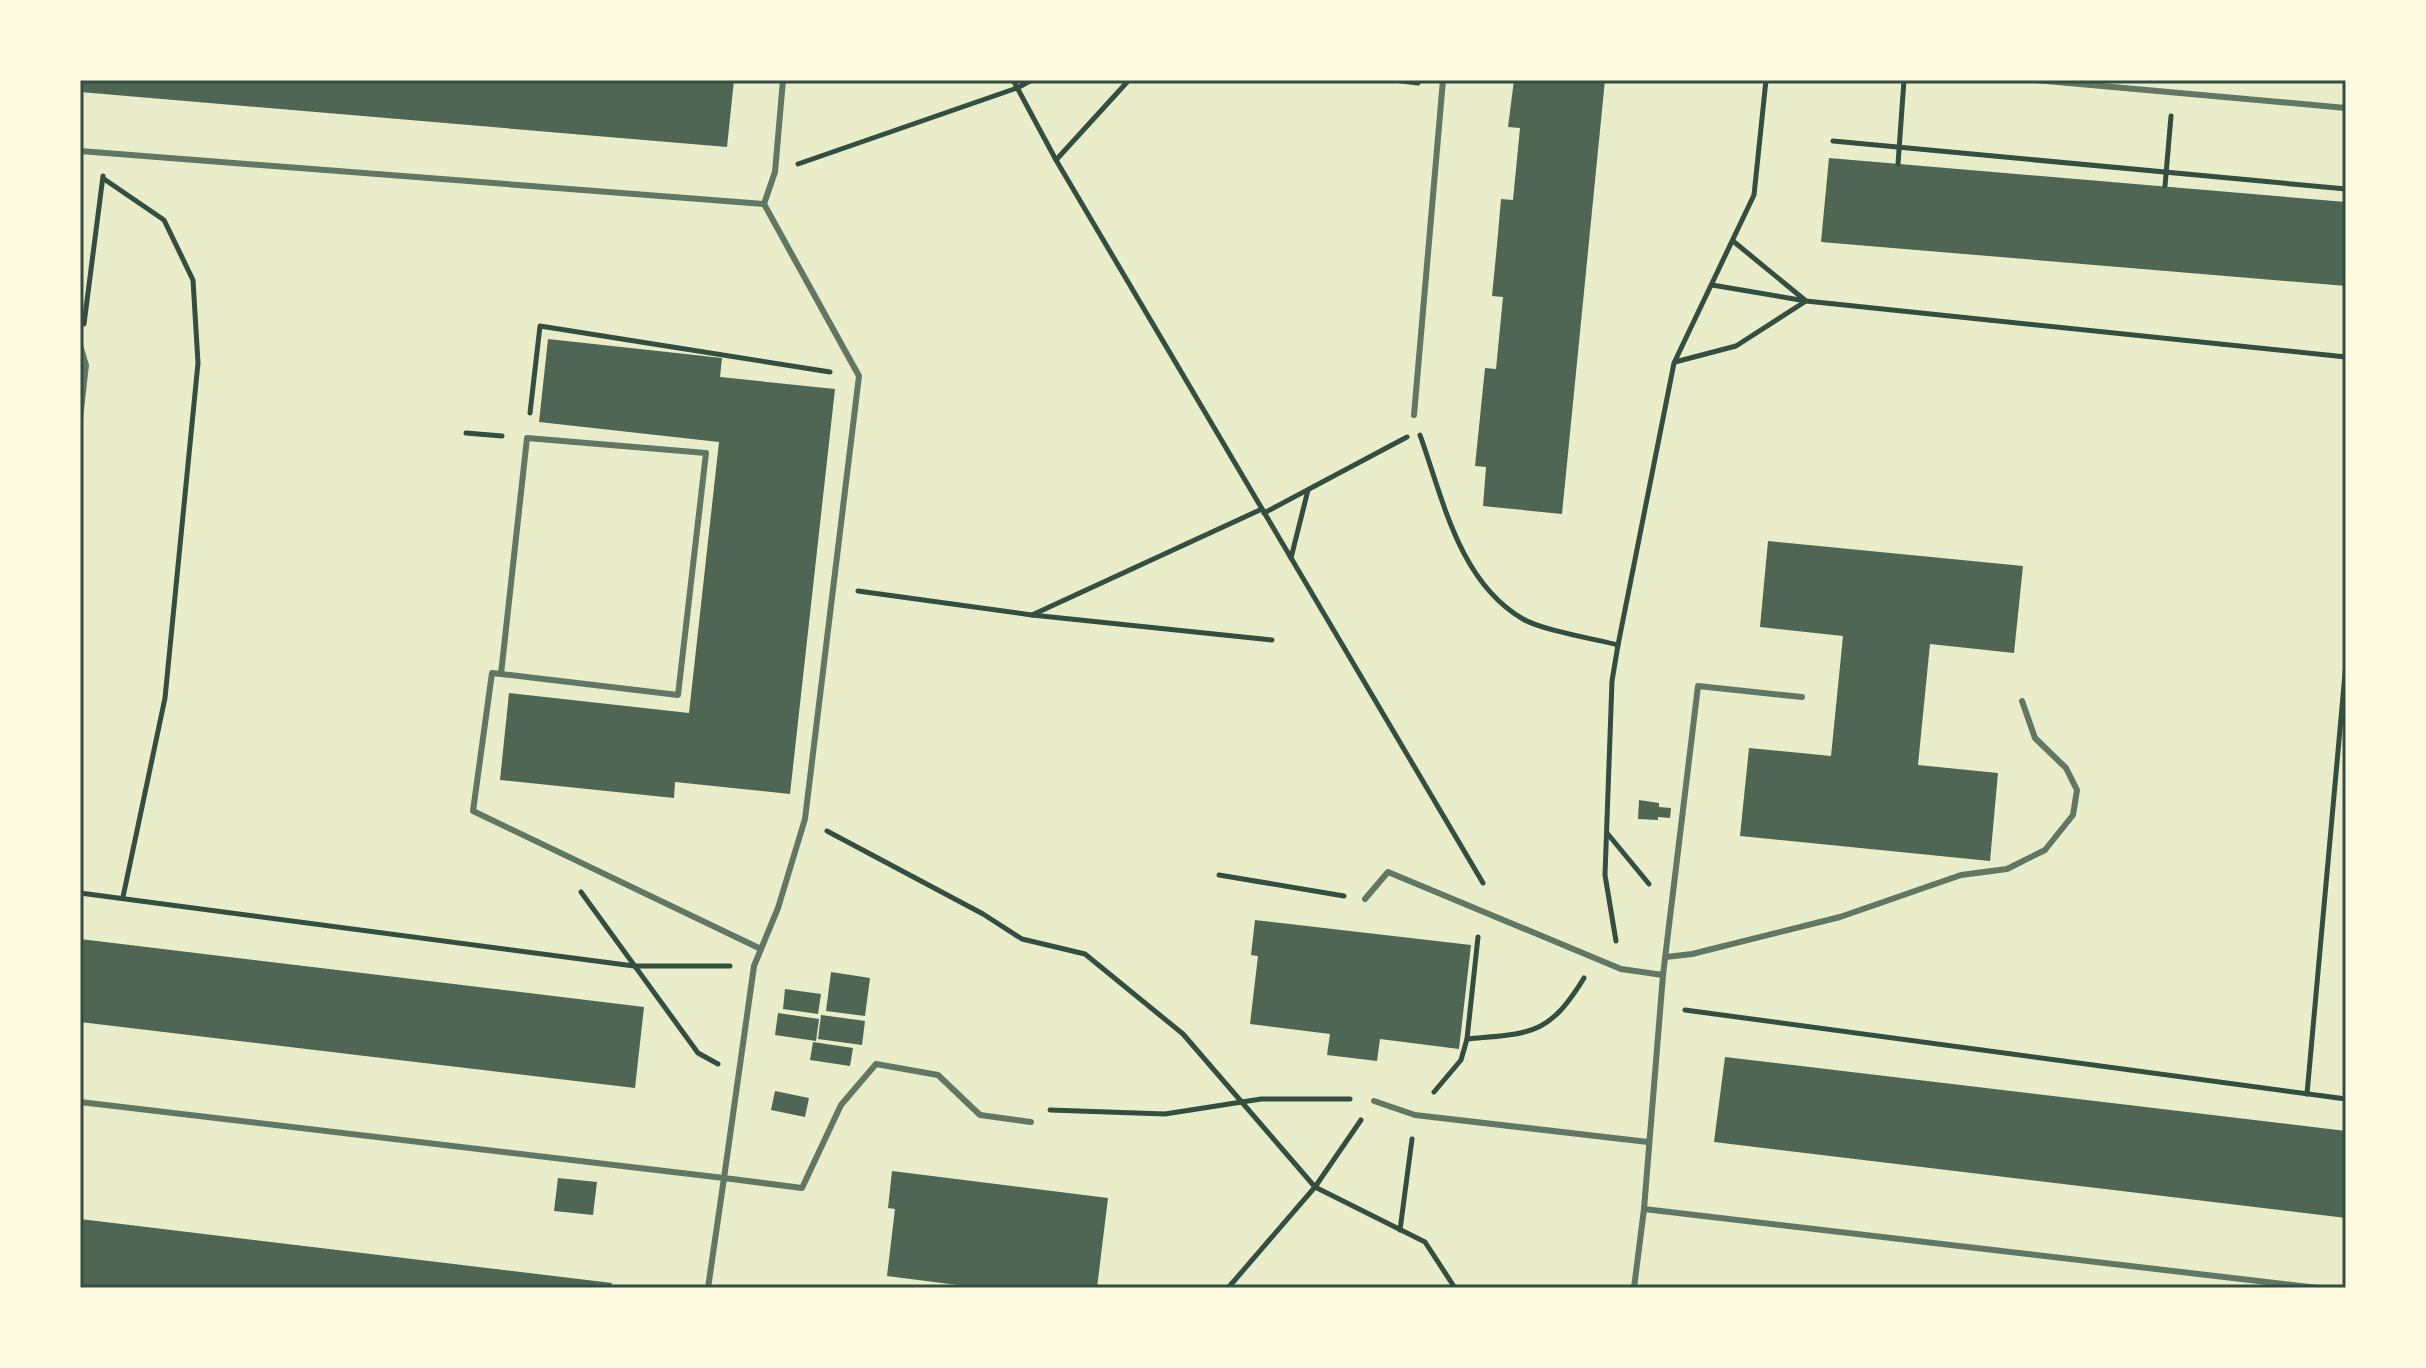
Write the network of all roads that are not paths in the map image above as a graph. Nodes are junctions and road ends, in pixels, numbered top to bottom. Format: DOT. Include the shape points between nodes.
graph roads {
  1 [pos="783,80"];
  2 [pos="1443,80"];
  3 [pos="2035,80"];
  4 [pos="2346,108"];
  5 [pos="80,151"];
  6 [pos="764,204"];
  7 [pos="81,345"];
  8 [pos="1414,415"];
  9 [pos="80,419"];
  10 [pos="501,674"];
  11 [pos="1802,697"];
  12 [pos="2022,701"];
  13 [pos="1365,899"];
  14 [pos="761,949"];
  15 [pos="1666,957"];
  16 [pos="1663,975"];
  17 [pos="1374,1101"];
  18 [pos="80,1102"];
  19 [pos="1031,1122"];
  20 [pos="1648,1142"];
  21 [pos="724,1178"];
  22 [pos="1644,1209"];
  23 [pos="708,1288"];
  24 [pos="1634,1288"];
  25 [pos="2318,1288"];
  1 -- 6 [label="lane" via="775,172"];
  2 -- 8 [label="lane"];
  3 -- 4 [label="lane"];
  5 -- 6 [label="lane"];
  6 -- 14 [label="lane" via="859,376 805,819"];
  7 -- 9 [label="lane" via="86,365"];
  10 -- 10 [label="lane" via="527,438 706,453 678,695"];
  10 -- 14 [label="lane" via="492,673 473,811"];
  11 -- 15 [label="lane" via="1698,686"];
  12 -- 15 [label="lane" via="2035,738 2066,768 2077,790 2073,815 2045,850 2007,869 1961,875 1840,917"];
  13 -- 16 [label="lane" via="1388,872 1621,969"];
  14 -- 21 [label="lane" via="754,966"];
  15 -- 16 [label="lane"];
  16 -- 20 [label="lane"];
  17 -- 20 [label="lane" via="1415,1115"];
  18 -- 21 [label="lane"];
  19 -- 21 [label="lane" via="980,1115 938,1075 876,1064 841,1105 802,1188"];
  20 -- 22 [label="lane"];
  21 -- 23 [label="lane"];
  22 -- 24 [label="lane"];
  22 -- 25 [label="lane"];
}
